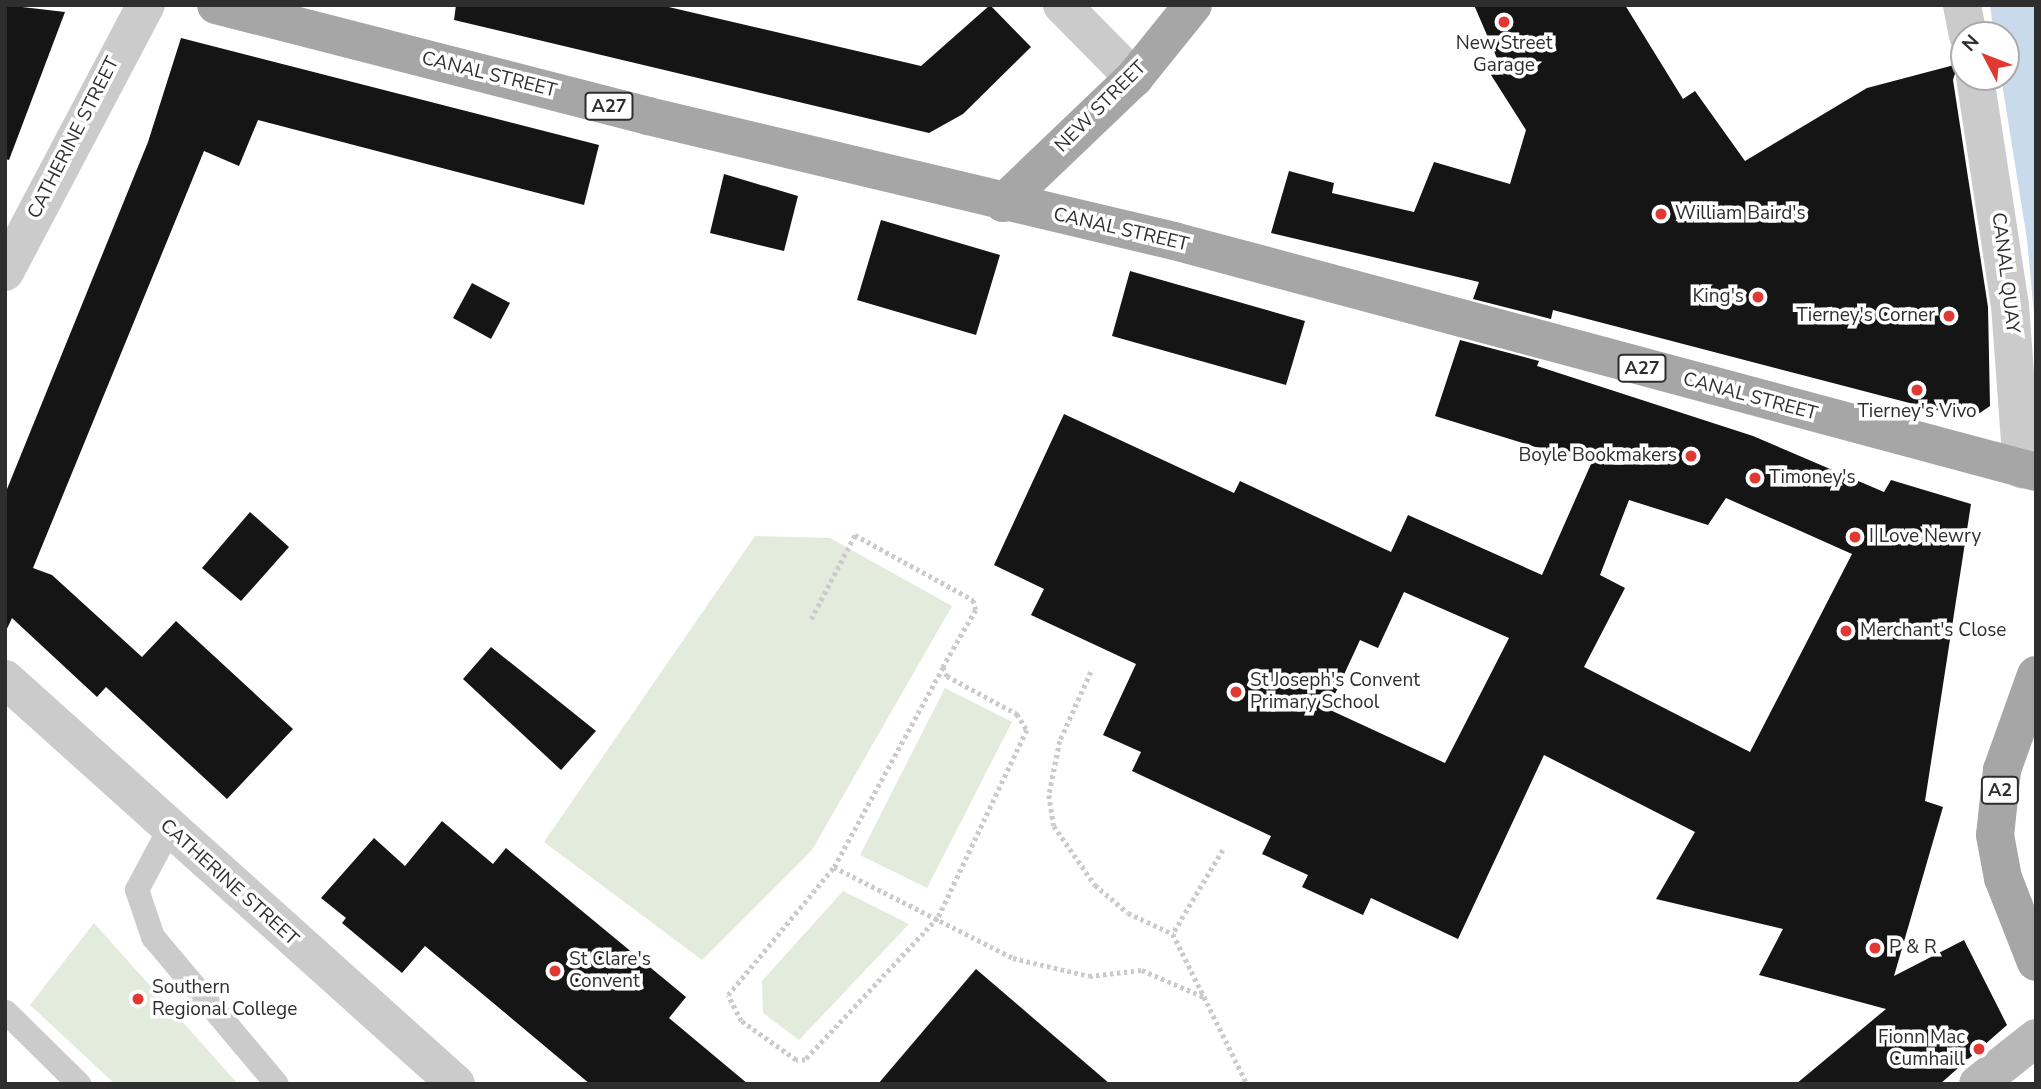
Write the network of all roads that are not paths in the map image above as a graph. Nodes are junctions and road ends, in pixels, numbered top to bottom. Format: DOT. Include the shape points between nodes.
graph roads {
  1 [pos="146,5"];
  2 [pos="216,5"];
  3 [pos="1062,5"];
  4 [pos="1193,5"];
  5 [pos="1134,78"];
  6 [pos="1977,91"];
  7 [pos="1003,203"];
  8 [pos="5,272"];
  9 [pos="2031,480"];
  10 [pos="5,679"];
  11 [pos="2029,690"];
  12 [pos="169,830"];
  13 [pos="2036,962"];
  14 [pos="6,1012"];
  15 [pos="2036,1038"];
  16 [pos="79,1084"];
  17 [pos="277,1084"];
  18 [pos="456,1084"];
  19 [pos="1978,1084"];
  1 -- 8 [label="street, CATHERINE STREET"];
  2 -- 7 [label="main road, CANAL STREET / A27"];
  3 -- 5 [label="street"];
  4 -- 5 [label="main road, NEW STREET"];
  5 -- 7 [label="main road, NEW STREET"];
  6 -- 9 [label="street, CANAL QUAY"];
  7 -- 9 [label="main road, CANAL STREET / A27" via="1174,241"];
  10 -- 12 [label="street, CATHERINE STREET"];
  11 -- 13 [label="main road, A2" via="2002,770 1995,835 2003,878"];
  12 -- 17 [label="lane" via="136,890 153,937"];
  12 -- 18 [label="street, CATHERINE STREET"];
  14 -- 16 [label="lane"];
  15 -- 19 [label="main road"];
}
